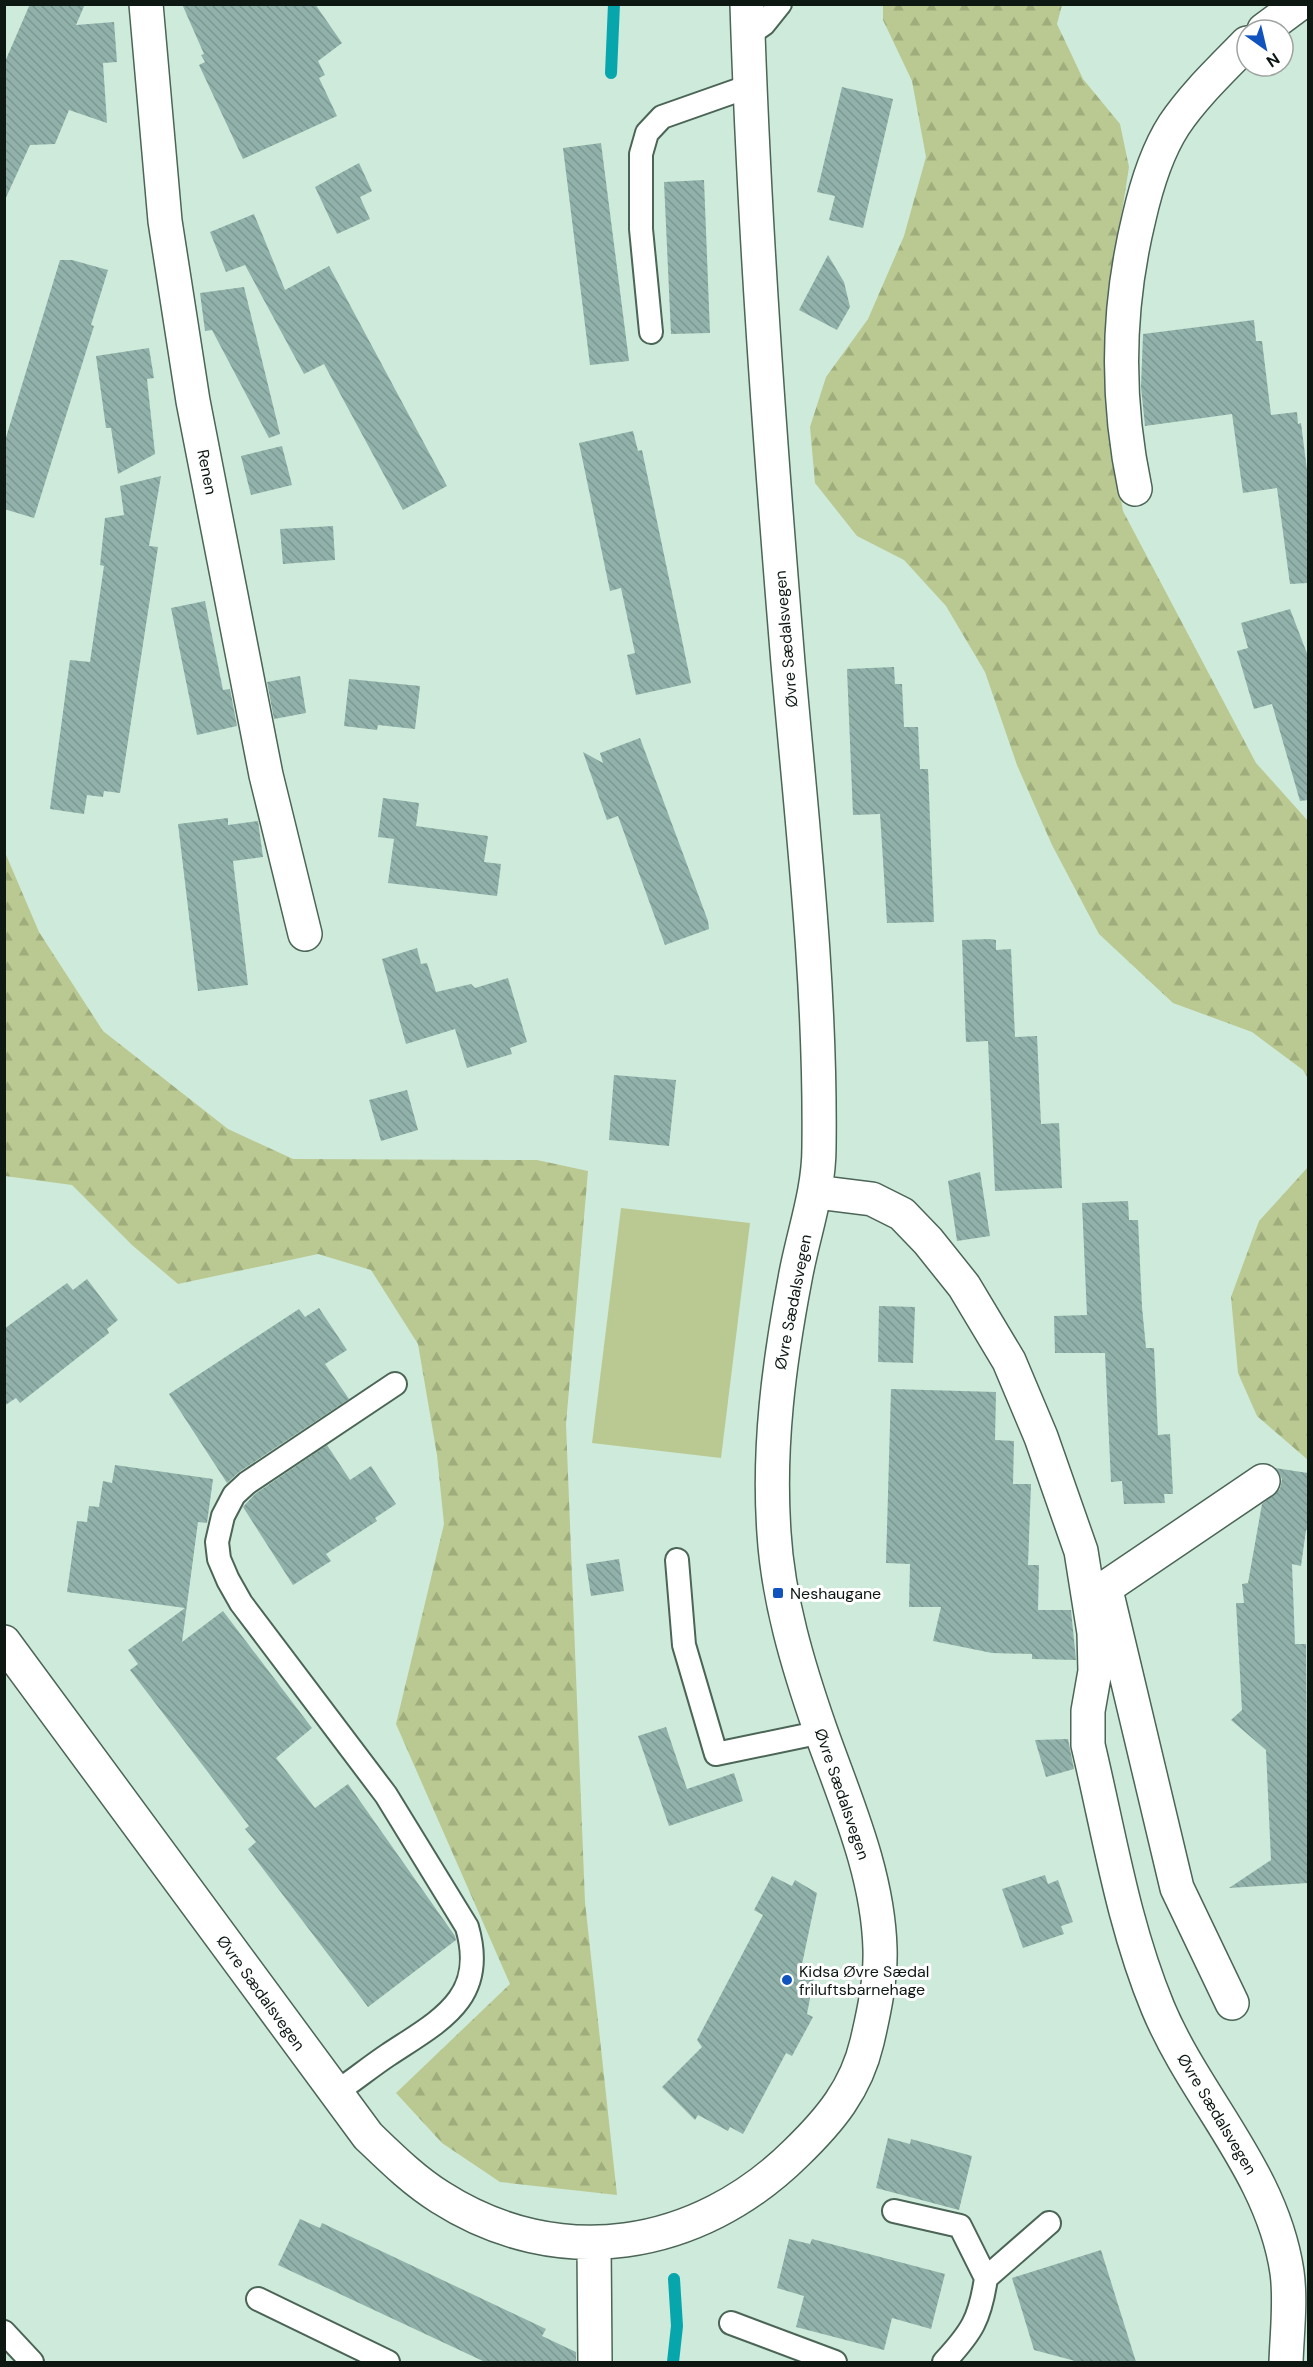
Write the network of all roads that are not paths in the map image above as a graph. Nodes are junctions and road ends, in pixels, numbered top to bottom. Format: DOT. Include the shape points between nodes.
graph roads {
  1 [pos="146,4"];
  2 [pos="780,4"];
  3 [pos="1299,4"];
  4 [pos="1280,18"];
  5 [pos="748,20"];
  6 [pos="1235,56"];
  7 [pos="750,86"];
  8 [pos="651,332"];
  9 [pos="1135,489"];
  10 [pos="305,934"];
  11 [pos="816,1192"];
  12 [pos="395,1384"];
  13 [pos="1263,1481"];
  14 [pos="1081,1551"];
  15 [pos="677,1560"];
  16 [pos="1106,1588"];
  17 [pos="4,1642"];
  18 [pos="822,1732"];
  19 [pos="1232,2003"];
  20 [pos="335,2093"];
  21 [pos="894,2211"];
  22 [pos="1049,2223"];
  23 [pos="594,2244"];
  24 [pos="986,2278"];
  25 [pos="258,2299"];
  26 [pos="731,2323"];
  27 [pos="4,2332"];
  28 [pos="32,2362"];
  29 [pos="388,2362"];
  30 [pos="595,2362"];
  31 [pos="835,2362"];
  32 [pos="944,2362"];
  33 [pos="1286,2362"];
  1 -- 10 [label="street, Renen" via="165,220 193,401 266,775"];
  2 -- 5 [label="lane, Øvre Sædalsvegen" via="764,24"];
  3 -- 4 [label="street"];
  5 -- 7 [label="street, Øvre Sædalsvegen"];
  6 -- 9 [label="street" via="1174,126 1147,184 1131,250 1121,321 1121,384"];
  7 -- 8 [label="lane" via="662,117 647,133 641,154 641,229"];
  7 -- 11 [label="street, Øvre Sædalsvegen" via="770,442 808,899 816,1034"];
  11 -- 14 [label="street, Øvre Sædalsvegen" via="872,1198 902,1215 964,1286 1009,1361"];
  11 -- 18 [label="street, Øvre Sædalsvegen" via="796,1271 782,1359 774,1416 772,1482 781,1592"];
  12 -- 20 [label="lane" via="247,1483 223,1516 217,1542 219,1559 241,1603 386,1795 467,1927 471,1942 471,1979 450,2012"];
  13 -- 16 [label="street"];
  14 -- 16 [label="street, Øvre Sædalsvegen"];
  14 -- 33 [label="street, Øvre Sædalsvegen" via="1094,1633 1095,1671 1088,1711 1088,1745 1137,1956 1181,2059 1246,2157 1266,2199 1287,2273"];
  15 -- 18 [label="lane" via="684,1645 716,1754"];
  16 -- 19 [label="street, Øvre Sædalsvegen" via="1177,1888"];
  17 -- 20 [label="street, Øvre Sædalsvegen"];
  18 -- 23 [label="street, Øvre Sædalsvegen" via="850,1810 875,1899 881,1953 876,1995 857,2075 841,2104 821,2128 749,2194 675,2230"];
  20 -- 23 [label="street, Øvre Sædalsvegen" via="384,2152 440,2197 522,2234"];
  21 -- 24 [label="lane" via="960,2226"];
  22 -- 24 [label="lane"];
  23 -- 30 [label="street"];
  24 -- 32 [label="lane" via="982,2309 967,2337"];
  25 -- 29 [label="lane"];
  26 -- 31 [label="lane"];
  27 -- 28 [label="lane"];
}
